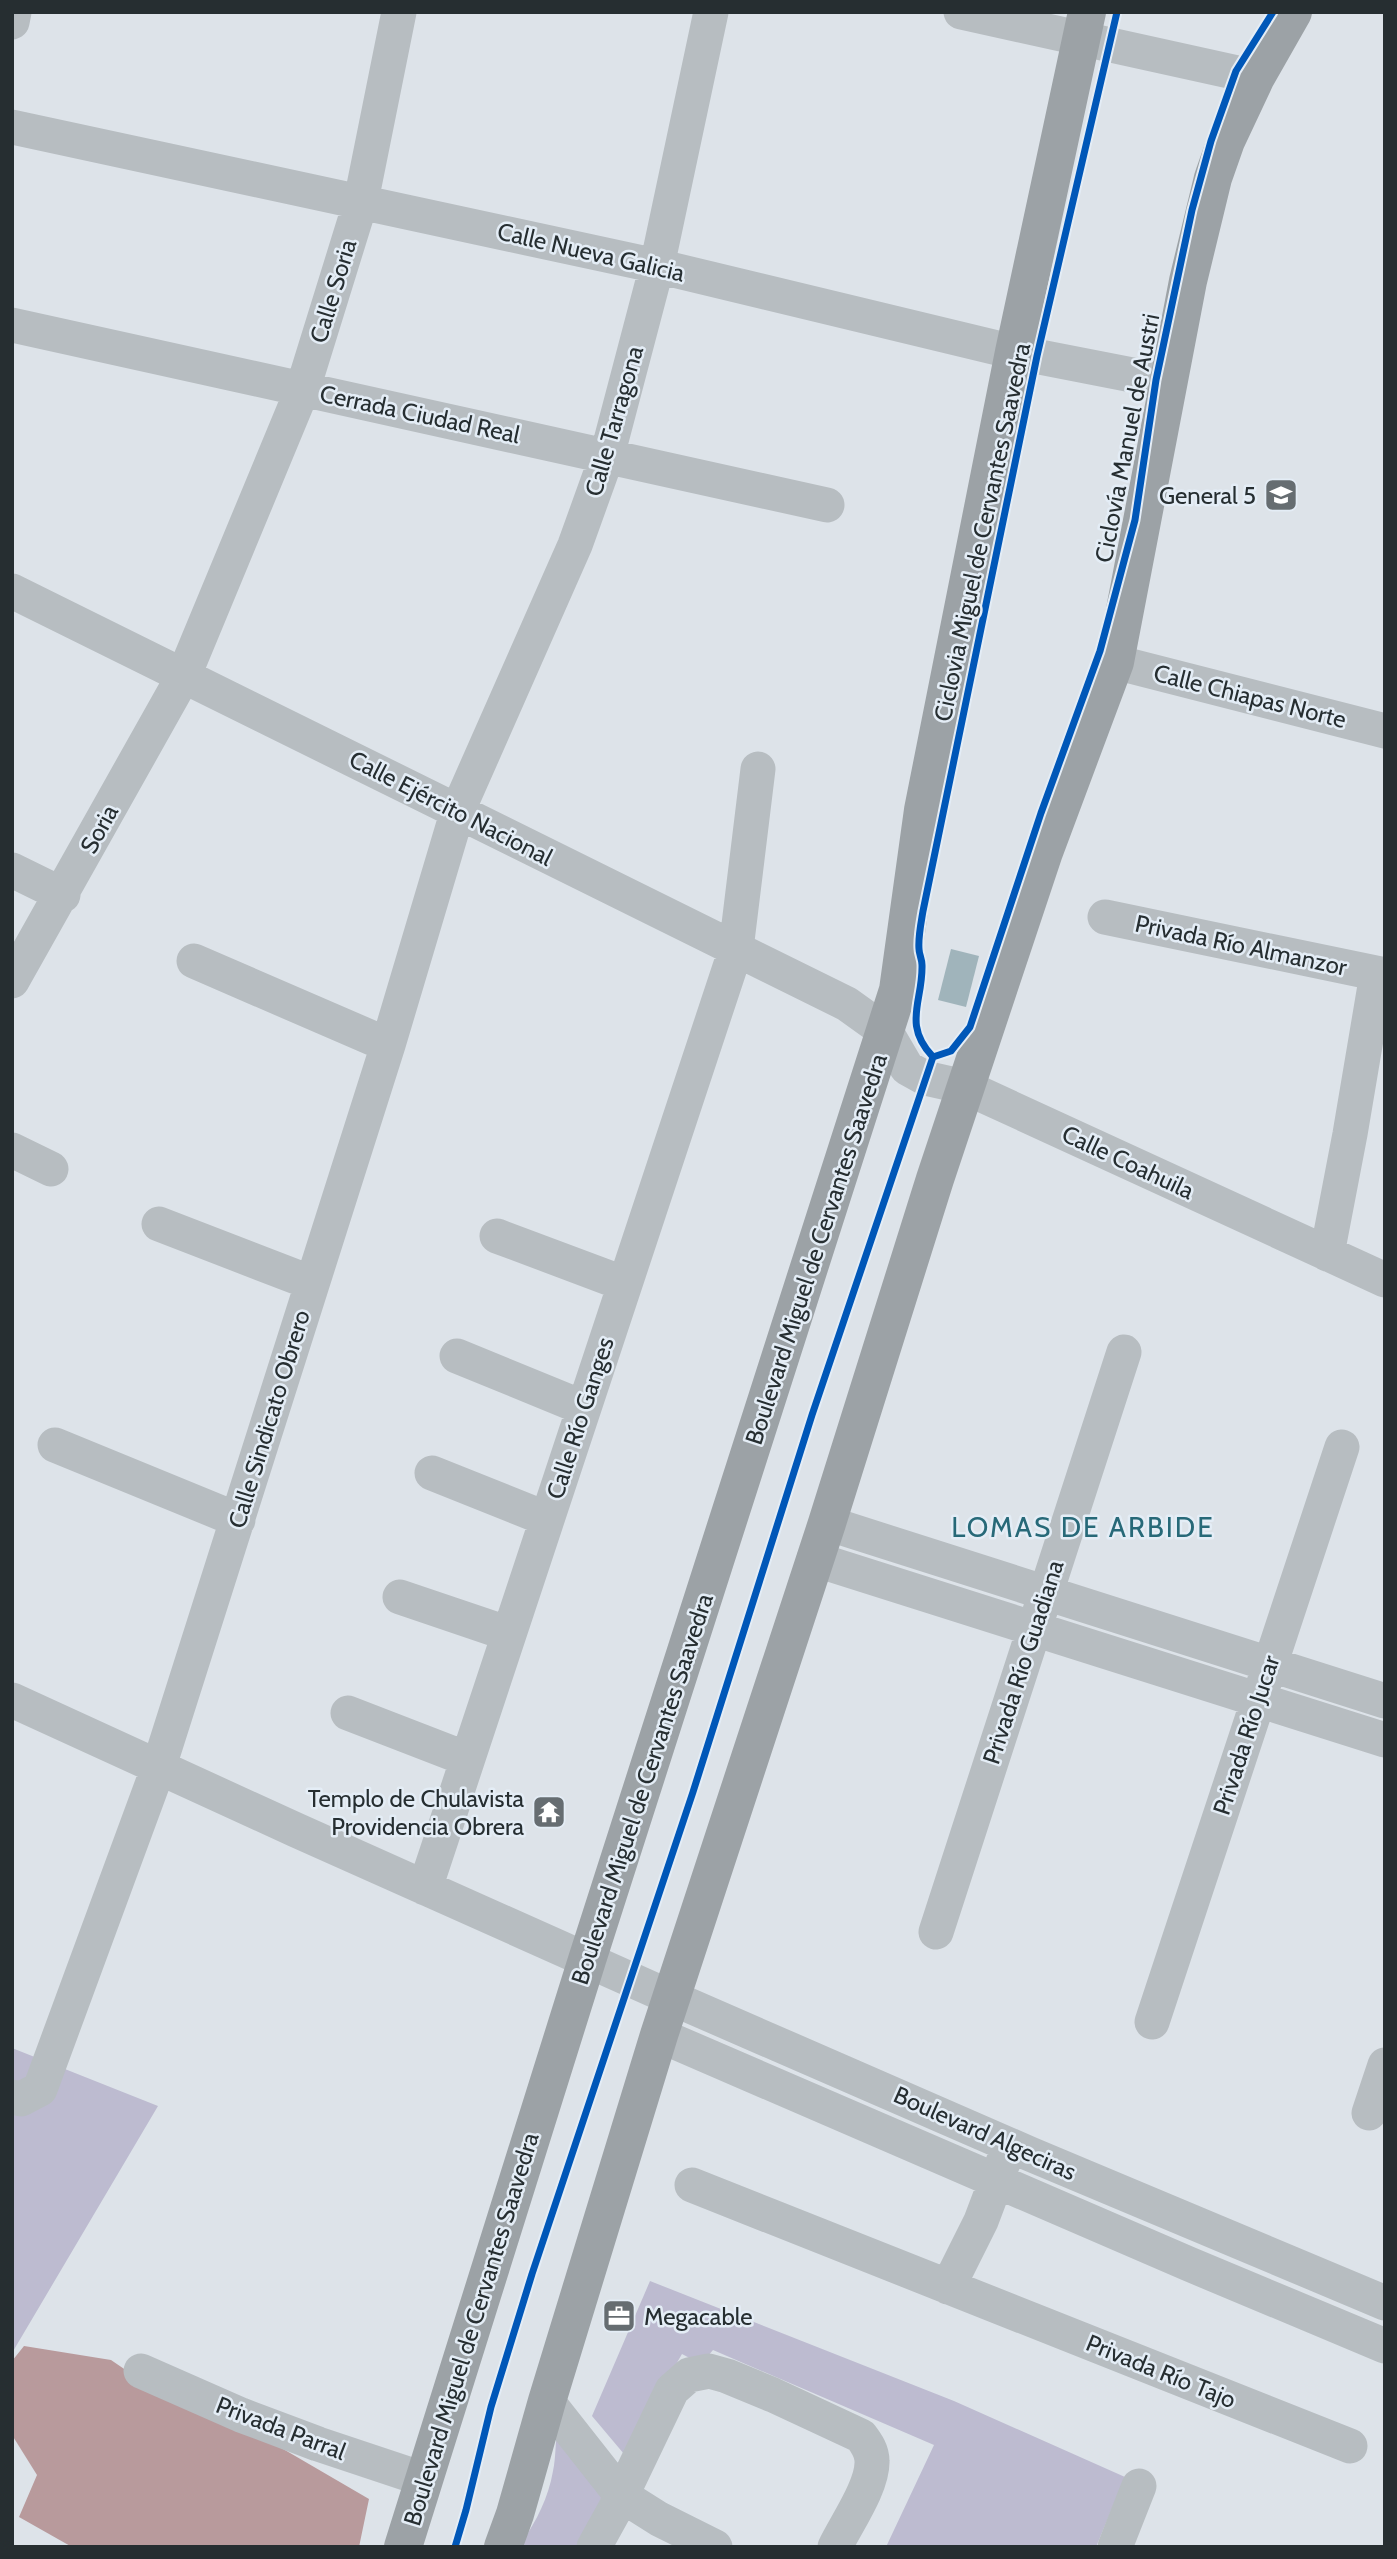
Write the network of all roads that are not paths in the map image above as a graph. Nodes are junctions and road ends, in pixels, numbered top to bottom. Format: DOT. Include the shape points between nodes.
graph roads {
  1 [pos="14,12"];
  2 [pos="399,12"];
  3 [pos="711,12"];
  4 [pos="961,12"];
  5 [pos="1293,12"];
  6 [pos="12,22"];
  7 [pos="1083,26"];
  8 [pos="1256,77"];
  9 [pos="12,127"];
  10 [pos="360,201"];
  11 [pos="657,266"];
  12 [pos="12,325"];
  13 [pos="1014,352"];
  14 [pos="1168,382"];
  15 [pos="303,388"];
  16 [pos="607,456"];
  17 [pos="827,505"];
  18 [pos="12,591"];
  19 [pos="1115,662"];
  20 [pos="184,675"];
  21 [pos="1385,731"];
  22 [pos="758,769"];
  23 [pos="458,810"];
  24 [pos="12,870"];
  25 [pos="63,895"];
  26 [pos="1105,917"];
  27 [pos="736,949"];
  28 [pos="194,961"];
  29 [pos="1381,974"];
  30 [pos="12,981"];
  31 [pos="886,1032"];
  32 [pos="388,1045"];
  33 [pos="1385,1075"];
  34 [pos="965,1087"];
  35 [pos="12,1150"];
  36 [pos="51,1170"];
  37 [pos="159,1224"];
  38 [pos="497,1236"];
  39 [pos="1338,1259"];
  40 [pos="1385,1280"];
  41 [pos="312,1283"];
  42 [pos="625,1284"];
  43 [pos="1124,1352"];
  44 [pos="457,1356"];
  45 [pos="584,1408"];
  46 [pos="55,1445"];
  47 [pos="1342,1447"];
  48 [pos="432,1473"];
  49 [pos="547,1519"];
  50 [pos="238,1520"];
  51 [pos="827,1523"];
  52 [pos="814,1559"];
  53 [pos="1046,1593"];
  54 [pos="400,1597"];
  55 [pos="1034,1628"];
  56 [pos="509,1634"];
  57 [pos="1270,1664"];
  58 [pos="1258,1699"];
  59 [pos="12,1700"];
  60 [pos="1385,1701"];
  61 [pos="348,1713"];
  62 [pos="1385,1740"];
  63 [pos="467,1759"];
  64 [pos="159,1766"];
  65 [pos="425,1888"];
  66 [pos="936,1932"];
  67 [pos="587,1960"];
  68 [pos="672,1998"];
  69 [pos="1152,2022"];
  70 [pos="659,2035"];
  71 [pos="1385,2066"];
  72 [pos="12,2097"];
  73 [pos="1369,2113"];
  74 [pos="1020,2149"];
  75 [pos="692,2185"];
  76 [pos="1007,2185"];
  77 [pos="960,2291"];
  78 [pos="1385,2303"];
  79 [pos="1385,2346"];
  80 [pos="141,2371"];
  81 [pos="547,2401"];
  82 [pos="1350,2446"];
  83 [pos="424,2479"];
  84 [pos="1139,2486"];
  85 [pos="621,2495"];
  86 [pos="706,2545"];
  87 [pos="403,2547"];
  88 [pos="503,2547"];
  89 [pos="594,2547"];
  90 [pos="835,2547"];
  91 [pos="1115,2547"];
  1 -- 6 [label="street"];
  2 -- 10 [label="street, Calle Soria"];
  3 -- 11 [label="street, Calle Tarragona"];
  4 -- 7 [label="street"];
  5 -- 8 [label="main road"];
  7 -- 8 [label="street"];
  7 -- 13 [label="main road, Boulevard Miguel de Cervantes Saavedra"];
  8 -- 14 [label="main road" via="1213,178"];
  9 -- 10 [label="street, Calle Nueva Galicia"];
  10 -- 11 [label="street, Calle Nueva Galicia"];
  10 -- 15 [label="street, Calle Soria"];
  11 -- 13 [label="street, Calle Nueva Galicia"];
  11 -- 16 [label="street, Calle Tarragona"];
  12 -- 15 [label="street, Cerrada Ciudad Real"];
  13 -- 14 [label="street, Calle Nueva Galicia"];
  13 -- 31 [label="main road, Boulevard Miguel de Cervantes Saavedra" via="923,810 898,990"];
  14 -- 19 [label="main road"];
  15 -- 16 [label="street, Cerrada Ciudad Real"];
  15 -- 20 [label="street, Calle Soria"];
  16 -- 17 [label="street, Cerrada Ciudad Real"];
  16 -- 23 [label="street, Calle Tarragona" via="575,545"];
  18 -- 20 [label="street, Calle Ejército Nacional"];
  19 -- 21 [label="street, Calle Chiapas Norte"];
  19 -- 34 [label="main road" via="1044,852"];
  20 -- 23 [label="street, Calle Ejército Nacional"];
  20 -- 25 [label="street, Soria"];
  22 -- 27 [label="street, Calle Río Ganges"];
  23 -- 27 [label="street, Calle Ejército Nacional"];
  23 -- 32 [label="street, Calle Sindicato Obrero"];
  24 -- 25 [label="street"];
  25 -- 30 [label="street, Soria"];
  26 -- 29 [label="street, Privada Río Almanzor"];
  27 -- 31 [label="street, Calle Ejército Nacional" via="847,1004"];
  27 -- 42 [label="street, Calle Río Ganges"];
  28 -- 32 [label="street"];
  29 -- 39 [label="street, Privada Río Almanzor" via="1350,1134"];
  31 -- 34 [label="street, Calle Coahuila" via="907,1069"];
  31 -- 67 [label="main road, Boulevard Miguel de Cervantes Saavedra"];
  32 -- 41 [label="street, Calle Sindicato Obrero"];
  33 -- 39 [label="street"];
  34 -- 39 [label="street, Calle Coahuila"];
  34 -- 51 [label="main road"];
  35 -- 36 [label="street"];
  37 -- 41 [label="street"];
  38 -- 42 [label="street"];
  39 -- 40 [label="street, Calle Coahuila"];
  41 -- 50 [label="street, Calle Sindicato Obrero"];
  42 -- 45 [label="street, Calle Río Ganges"];
  43 -- 53 [label="street, Privada Río Guadiana"];
  44 -- 45 [label="street"];
  45 -- 49 [label="street, Calle Río Ganges"];
  46 -- 50 [label="street"];
  47 -- 57 [label="street, Privada Río Jucar"];
  48 -- 49 [label="street"];
  49 -- 56 [label="street, Calle Río Ganges"];
  50 -- 64 [label="street, Calle Sindicato Obrero"];
  51 -- 52 [label="main road"];
  51 -- 53 [label="street"];
  52 -- 55 [label="street"];
  52 -- 68 [label="main road"];
  53 -- 55 [label="street, Privada Río Guadiana"];
  53 -- 57 [label="street"];
  54 -- 56 [label="street"];
  55 -- 58 [label="street"];
  55 -- 66 [label="street, Privada Río Guadiana"];
  56 -- 63 [label="street, Calle Río Ganges"];
  57 -- 58 [label="street, Privada Río Jucar"];
  57 -- 60 [label="street"];
  58 -- 62 [label="street"];
  58 -- 69 [label="street, Privada Río Jucar"];
  59 -- 64 [label="street, Boulevard Algeciras"];
  61 -- 63 [label="street"];
  63 -- 65 [label="street, Calle Río Ganges"];
  64 -- 65 [label="street, Boulevard Algeciras"];
  64 -- 72 [label="street, Calle Sindicato Obrero" via="40,2089 21,2099"];
  65 -- 67 [label="street, Boulevard Algeciras"];
  67 -- 68 [label="street, Boulevard Algeciras"];
  67 -- 83 [label="main road, Boulevard Miguel de Cervantes Saavedra"];
  68 -- 70 [label="main road"];
  68 -- 74 [label="street, Boulevard Algeciras"];
  70 -- 76 [label="street, Boulevard Algeciras"];
  70 -- 81 [label="main road"];
  71 -- 73 [label="street"];
  74 -- 76 [label="street"];
  74 -- 78 [label="street, Boulevard Algeciras"];
  75 -- 77 [label="street, Privada Río Tajo"];
  76 -- 77 [label="street" via="981,2221"];
  76 -- 79 [label="street, Boulevard Algeciras"];
  77 -- 82 [label="street, Privada Río Tajo"];
  80 -- 83 [label="street, Privada Parral" via="318,2445"];
  81 -- 85 [label="street"];
  81 -- 88 [label="main road"];
  83 -- 87 [label="main road, Boulevard Miguel de Cervantes Saavedra"];
  84 -- 91 [label="street"];
  85 -- 86 [label="street"];
  85 -- 89 [label="street"];
  85 -- 90 [label="street" via="672,2390 689,2375 709,2371 808,2411 861,2437 868,2446 872,2458 868,2481"];
}
